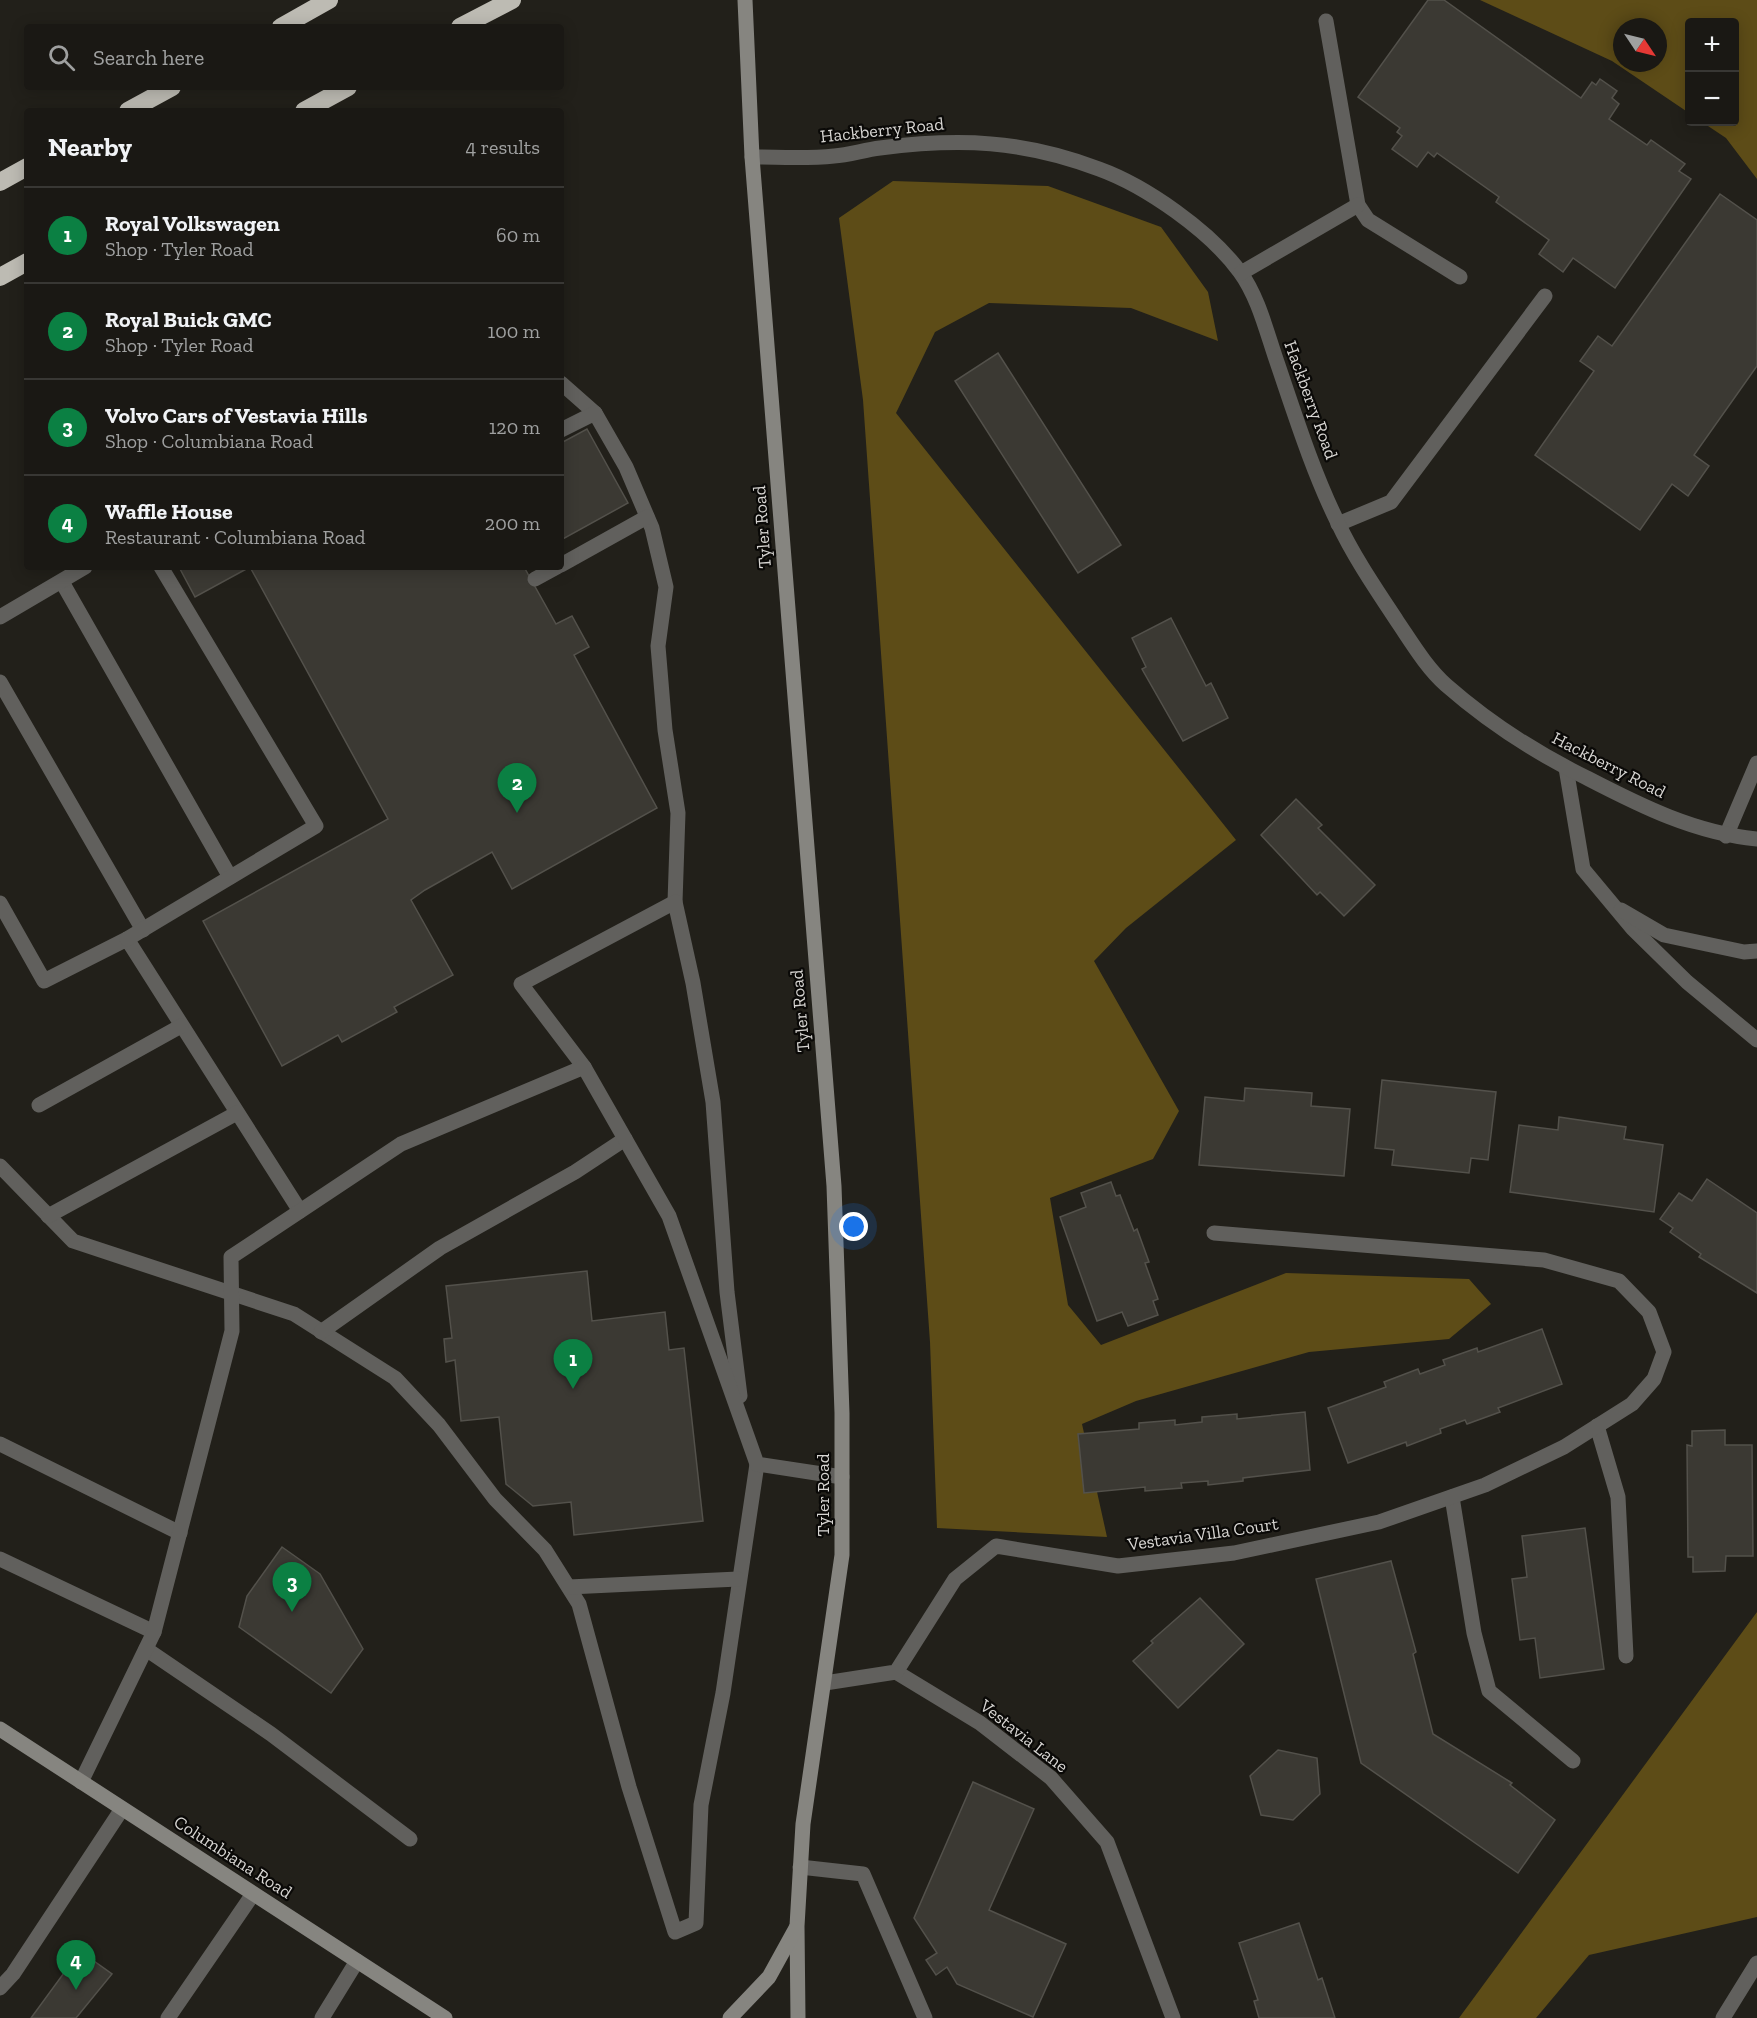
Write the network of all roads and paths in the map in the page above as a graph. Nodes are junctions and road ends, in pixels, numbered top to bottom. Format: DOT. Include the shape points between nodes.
graph roads {
  1 [pos="330,0"];
  2 [pos="512,0"];
  3 [pos="745,0"];
  4 [pos="1326,21"];
  5 [pos="286,24"];
  6 [pos="466,24"];
  7 [pos="166,90"];
  8 [pos="342,90"];
  9 [pos="134,108"];
  10 [pos="310,108"];
  11 [pos="753,157"];
  12 [pos="24,169"];
  13 [pos="0,182"];
  14 [pos="1358,205"];
  15 [pos="24,264"];
  16 [pos="1241,273"];
  17 [pos="0,277"];
  18 [pos="1460,277"];
  19 [pos="1545,296"];
  20 [pos="564,386"];
  21 [pos="595,413"];
  22 [pos="564,428"];
  23 [pos="647,517"];
  24 [pos="1338,524"];
  25 [pos="564,562"];
  26 [pos="80,570"];
  27 [pos="163,570"];
  28 [pos="551,570"];
  29 [pos="535,579"];
  30 [pos="62,582"];
  31 [pos="0,617"];
  32 [pos="0,682"];
  33 [pos="1757,763"];
  34 [pos="1566,768"];
  35 [pos="1726,836"];
  36 [pos="1757,839"];
  37 [pos="230,878"];
  38 [pos="675,902"];
  39 [pos="0,903"];
  40 [pos="1612,905"];
  41 [pos="143,930"];
  42 [pos="127,939"];
  43 [pos="1757,951"];
  44 [pos="181,1026"];
  45 [pos="1757,1040"];
  46 [pos="584,1067"];
  47 [pos="39,1105"];
  48 [pos="237,1113"];
  49 [pos="625,1139"];
  50 [pos="0,1166"];
  51 [pos="300,1211"];
  52 [pos="48,1216"];
  53 [pos="1215,1233"];
  54 [pos="231,1293"];
  55 [pos="321,1332"];
  56 [pos="743,1426"];
  57 [pos="1597,1426"];
  58 [pos="0,1444"];
  59 [pos="757,1464"];
  60 [pos="842,1477"];
  61 [pos="1452,1497"];
  62 [pos="180,1533"];
  63 [pos="0,1558"];
  64 [pos="738,1579"];
  65 [pos="569,1587"];
  66 [pos="154,1632"];
  67 [pos="146,1649"];
  68 [pos="1626,1656"];
  69 [pos="897,1672"];
  70 [pos="825,1683"];
  71 [pos="0,1729"];
  72 [pos="1573,1761"];
  73 [pos="81,1782"];
  74 [pos="122,1809"];
  75 [pos="410,1839"];
  76 [pos="800,1867"];
  77 [pos="253,1894"];
  78 [pos="797,1926"];
  79 [pos="357,1961"];
  80 [pos="1757,1963"];
  81 [pos="0,1988"];
  82 [pos="168,2018"];
  83 [pos="322,2018"];
  84 [pos="445,2018"];
  85 [pos="730,2018"];
  86 [pos="798,2018"];
  87 [pos="925,2018"];
  88 [pos="1173,2018"];
  89 [pos="1723,2018"];
  1 -- 5 [label="highway"];
  2 -- 6 [label="highway"];
  3 -- 11 [label="street, Tyler Road"];
  4 -- 14 [label="street"];
  7 -- 9 [label="highway"];
  8 -- 10 [label="highway"];
  11 -- 16 [label="street, Hackberry Road" via="835,156 948,141 1024,147 1101,169 1143,191 1189,222"];
  11 -- 60 [label="street, Tyler Road" via="834,1186"];
  12 -- 13 [label="highway"];
  14 -- 16 [label="street"];
  14 -- 18 [label="street" via="1368,220"];
  15 -- 17 [label="highway"];
  16 -- 24 [label="street, Hackberry Road" via="1258,307 1307,452"];
  19 -- 24 [label="street" via="1391,501"];
  20 -- 21 [label="street"];
  21 -- 22 [label="street"];
  21 -- 23 [label="street" via="626,467"];
  23 -- 25 [label="street"];
  23 -- 38 [label="street" via="666,587 658,646 665,730 678,813"];
  24 -- 34 [label="street, Hackberry Road" via="1374,586 1445,685"];
  26 -- 30 [label="street"];
  27 -- 37 [label="street" via="316,826"];
  28 -- 29 [label="street"];
  30 -- 31 [label="street"];
  30 -- 37 [label="street"];
  32 -- 41 [label="street"];
  33 -- 35 [label="street"];
  34 -- 35 [label="street, Hackberry Road" via="1654,813"];
  34 -- 40 [label="street" via="1583,869"];
  35 -- 36 [label="street, Hackberry Road"];
  37 -- 41 [label="street"];
  38 -- 46 [label="street" via="521,984"];
  38 -- 56 [label="street" via="713,1102 727,1292"];
  39 -- 42 [label="street" via="44,981"];
  40 -- 43 [label="street" via="1664,935 1744,952"];
  40 -- 45 [label="street" via="1687,982"];
  41 -- 42 [label="street"];
  42 -- 44 [label="street"];
  44 -- 47 [label="street"];
  44 -- 48 [label="street"];
  46 -- 49 [label="street"];
  46 -- 51 [label="street" via="401,1144"];
  48 -- 51 [label="street"];
  48 -- 52 [label="street"];
  49 -- 55 [label="street" via="575,1172 440,1248"];
  49 -- 56 [label="street" via="669,1216"];
  50 -- 52 [label="street"];
  51 -- 54 [label="street" via="231,1257"];
  52 -- 54 [label="street" via="73,1241"];
  53 -- 57 [label="street, Vestavia Villa Court" via="1544,1260 1619,1281 1648,1312 1664,1352 1654,1379 1632,1404"];
  54 -- 55 [label="street" via="294,1314"];
  54 -- 62 [label="street" via="232,1331"];
  55 -- 65 [label="street" via="395,1378 439,1425 495,1499 545,1550"];
  56 -- 59 [label="street"];
  57 -- 61 [label="street, Vestavia Villa Court" via="1564,1447"];
  57 -- 68 [label="street" via="1618,1497"];
  58 -- 62 [label="street"];
  59 -- 60 [label="street"];
  59 -- 64 [label="street"];
  60 -- 70 [label="street, Tyler Road" via="842,1555"];
  61 -- 69 [label="street, Vestavia Villa Court" via="1379,1522 1234,1553 1118,1566 996,1546 955,1579"];
  61 -- 72 [label="street" via="1474,1633 1489,1691"];
  62 -- 66 [label="street"];
  63 -- 66 [label="street"];
  64 -- 65 [label="street"];
  64 -- 65 [label="street" via="723,1693 701,1805 696,1923 675,1932 629,1787 579,1604"];
  66 -- 67 [label="street"];
  67 -- 73 [label="street"];
  67 -- 75 [label="street" via="271,1734"];
  69 -- 70 [label="street"];
  69 -- 88 [label="street, Vestavia Lane" via="980,1723 1052,1778 1107,1842"];
  70 -- 76 [label="street, Tyler Road"];
  71 -- 73 [label="street, Columbiana Road"];
  73 -- 74 [label="street, Columbiana Road"];
  74 -- 77 [label="street, Columbiana Road"];
  74 -- 81 [label="street"];
  76 -- 78 [label="street, Tyler Road"];
  76 -- 87 [label="street" via="863,1874"];
  77 -- 79 [label="street, Columbiana Road"];
  77 -- 82 [label="street"];
  78 -- 85 [label="street" via="770,1977"];
  78 -- 86 [label="street, Tyler Road"];
  79 -- 83 [label="street"];
  79 -- 84 [label="street, Columbiana Road"];
  80 -- 89 [label="street"];
}
